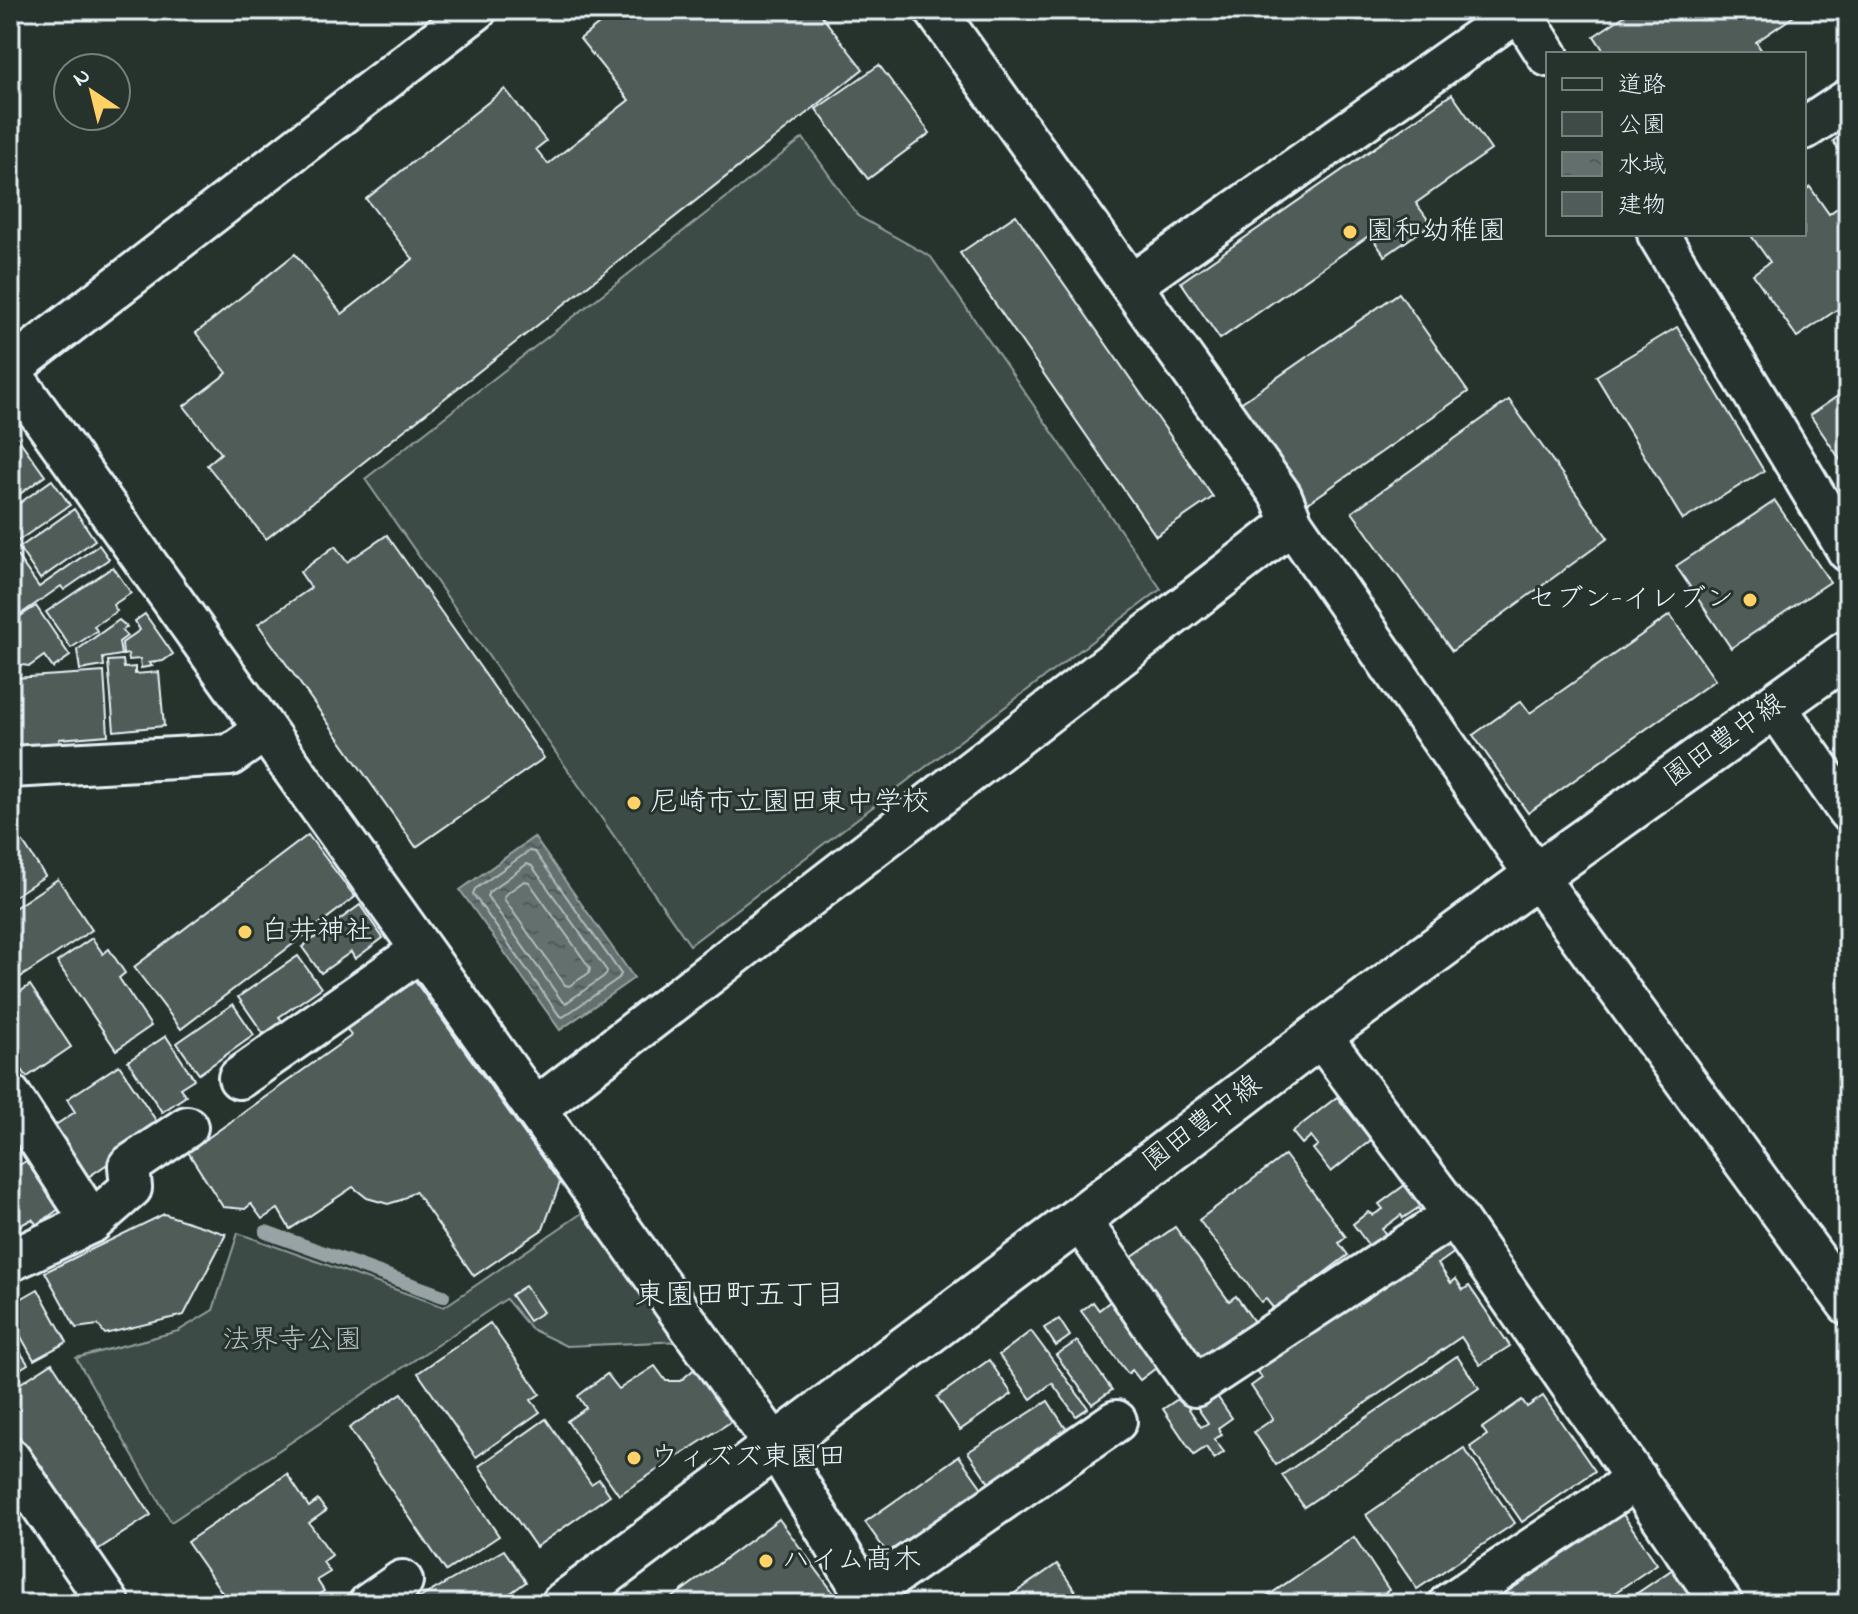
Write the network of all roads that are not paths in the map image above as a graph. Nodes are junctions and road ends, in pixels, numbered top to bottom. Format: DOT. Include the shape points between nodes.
graph roads {
  1 [pos="476,10"];
  2 [pos="935,10"];
  3 [pos="1520,10"];
  4 [pos="1546,53"];
  5 [pos="1848,100"];
  6 [pos="1806,128"];
  7 [pos="1659,236"];
  8 [pos="1131,285"];
  9 [pos="10,370"];
  10 [pos="1292,523"];
  11 [pos="1848,551"];
  12 [pos="1848,653"];
  13 [pos="1775,706"];
  14 [pos="264,731"];
  15 [pos="10,767"];
  16 [pos="1848,811"];
  17 [pos="1536,876"];
  18 [pos="420,951"];
  19 [pos="1320,1035"];
  20 [pos="239,1078"];
  21 [pos="10,1095"];
  22 [pos="535,1109"];
  23 [pos="187,1127"];
  24 [pos="1454,1215"];
  25 [pos="1079,1219"];
  26 [pos="92,1222"];
  27 [pos="10,1261"];
  28 [pos="1848,1304"];
  29 [pos="1116,1421"];
  30 [pos="776,1447"];
  31 [pos="10,1459"];
  32 [pos="1637,1479"];
  33 [pos="402,1581"];
  34 [pos="868,1599"];
  35 [pos="109,1604"];
  36 [pos="369,1604"];
  37 [pos="564,1604"];
  38 [pos="1449,1604"];
  39 [pos="1722,1604"];
  1 -- 9 [label="street"];
  2 -- 8 [label="street"];
  3 -- 4 [label="street"];
  3 -- 8 [label="street"];
  5 -- 6 [label="street"];
  7 -- 11 [label="street"];
  8 -- 10 [label="street" via="1281,496"];
  9 -- 14 [label="street"];
  10 -- 17 [label="street"];
  10 -- 22 [label="street"];
  12 -- 13 [label="street, 園田豊中線"];
  13 -- 16 [label="street"];
  13 -- 17 [label="street, 園田豊中線"];
  14 -- 15 [label="street" via="230,755"];
  14 -- 18 [label="street"];
  17 -- 19 [label="street, 園田豊中線"];
  17 -- 28 [label="street"];
  18 -- 20 [label="street"];
  18 -- 22 [label="street"];
  19 -- 24 [label="street"];
  19 -- 25 [label="street, 園田豊中線"];
  21 -- 26 [label="street"];
  22 -- 30 [label="street"];
  23 -- 26 [label="street" via="129,1166 131,1188"];
  24 -- 25 [label="street" via="1195,1386"];
  24 -- 32 [label="street"];
  25 -- 30 [label="street, 園田豊中線"];
  26 -- 27 [label="street"];
  29 -- 34 [label="street"];
  30 -- 34 [label="street"];
  30 -- 37 [label="street, 園田豊中線"];
  31 -- 35 [label="street"];
  32 -- 38 [label="street"];
  32 -- 39 [label="street"];
  33 -- 36 [label="street"];
}
